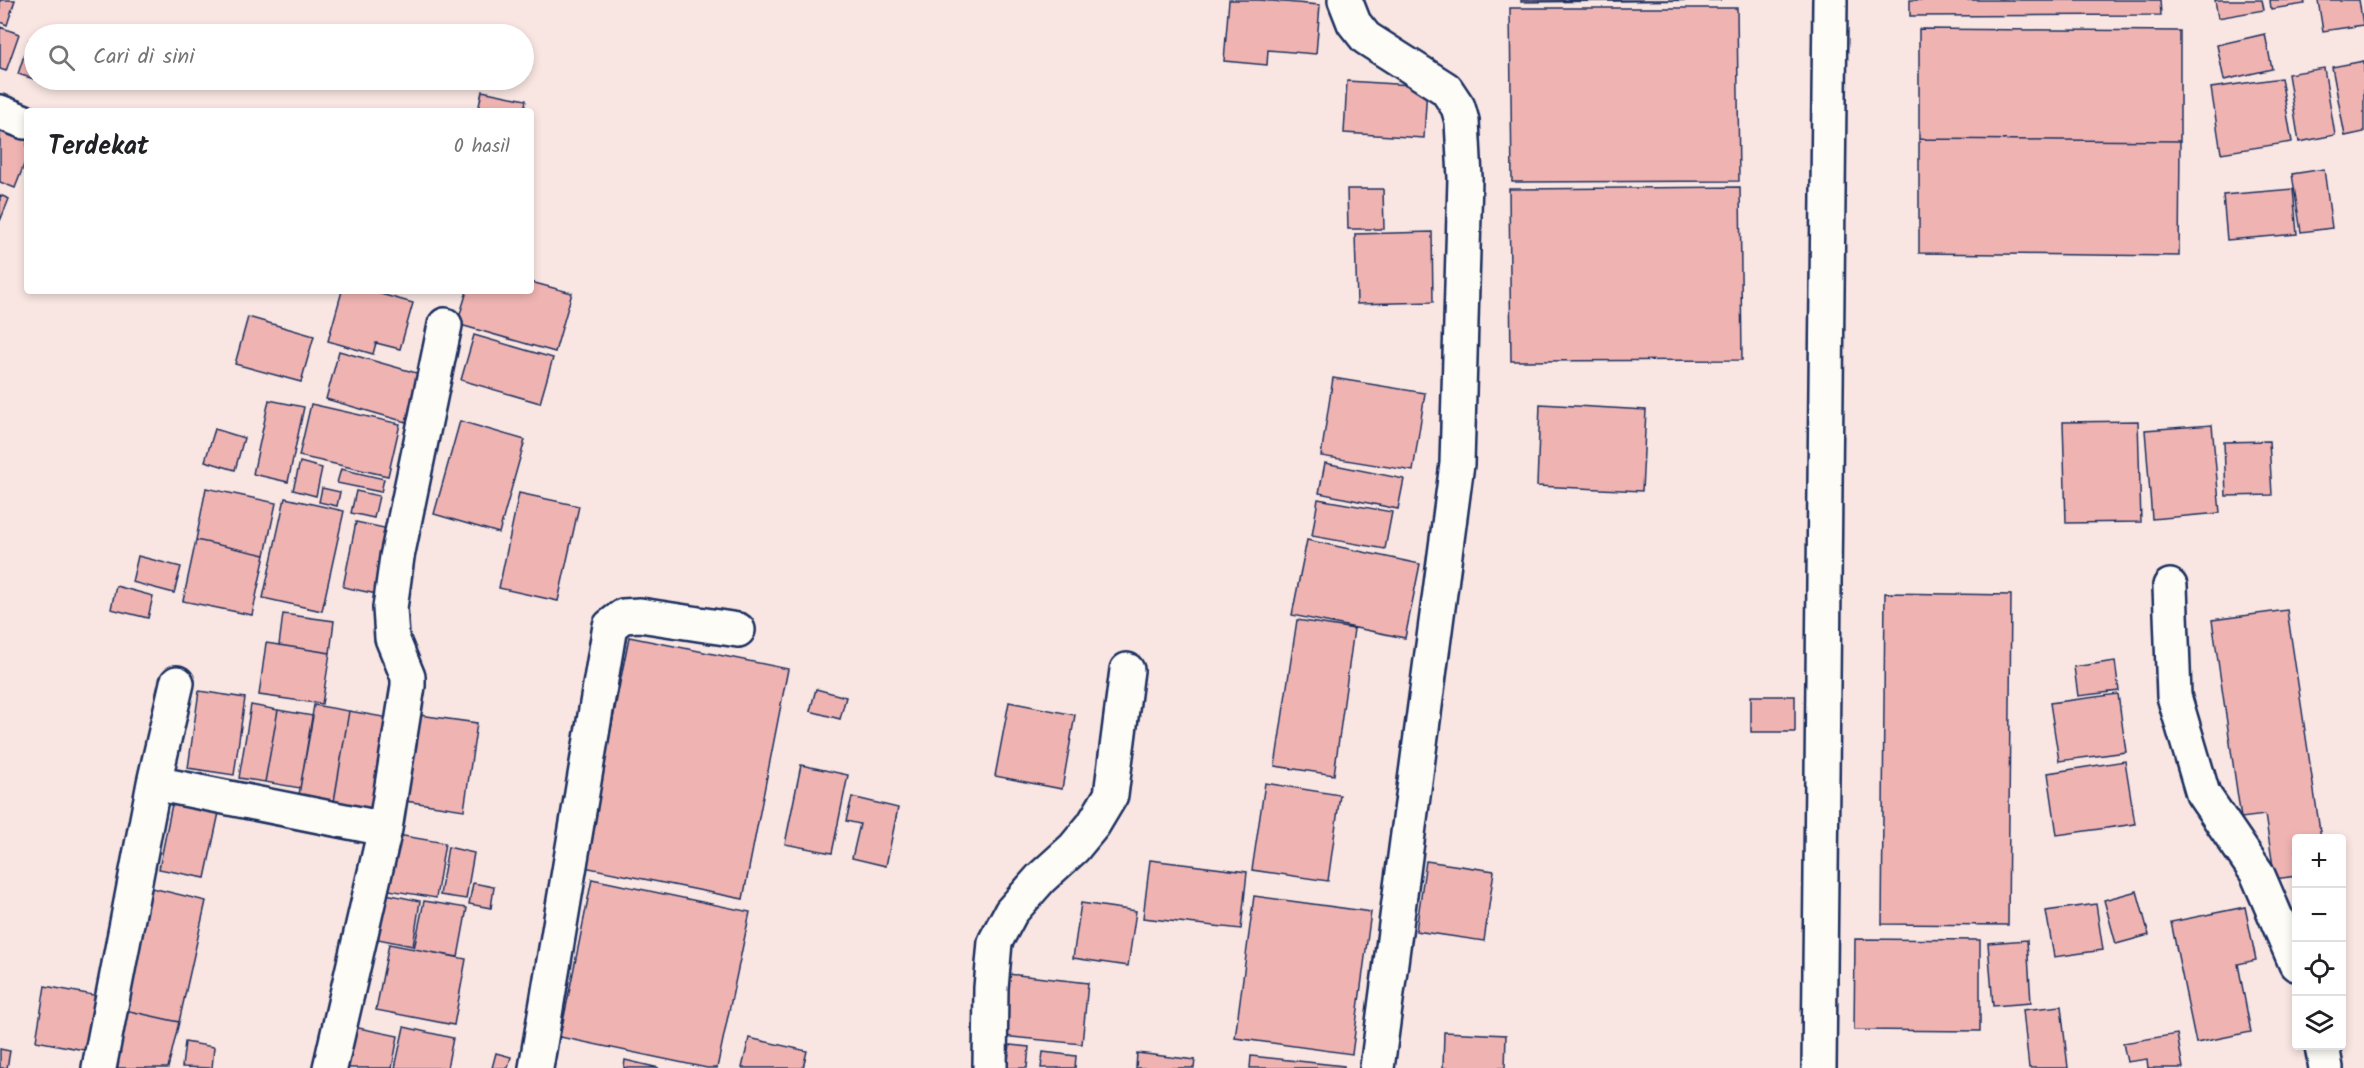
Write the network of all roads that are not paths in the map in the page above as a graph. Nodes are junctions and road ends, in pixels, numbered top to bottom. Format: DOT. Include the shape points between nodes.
graph roads {
  1 [pos="1345,0"];
  2 [pos="1830,0"];
  3 [pos="445,325"];
  4 [pos="2170,586"];
  5 [pos="738,630"];
  6 [pos="1127,670"];
  7 [pos="177,683"];
  8 [pos="154,783"];
  9 [pos="385,829"];
  10 [pos="2292,955"];
  11 [pos="2323,1050"];
  12 [pos="99,1068"];
  13 [pos="330,1068"];
  14 [pos="536,1068"];
  15 [pos="990,1068"];
  16 [pos="1377,1068"];
  17 [pos="1819,1068"];
  18 [pos="2326,1068"];
  1 -- 16 [label="street" via="1354,23 1366,38 1446,89 1462,121 1466,178 1457,465"];
  2 -- 17 [label="street"];
  3 -- 9 [label="street" via="397,556 390,608 392,638 408,686"];
  4 -- 10 [label="street" via="2174,696 2204,795 2257,873"];
  5 -- 14 [label="street" via="640,615 623,616 610,626"];
  6 -- 15 [label="street" via="1111,795 1094,825 1011,912 995,942"];
  7 -- 8 [label="street"];
  8 -- 9 [label="street"];
  8 -- 12 [label="street"];
  9 -- 13 [label="street"];
  11 -- 18 [label="street"];
}
